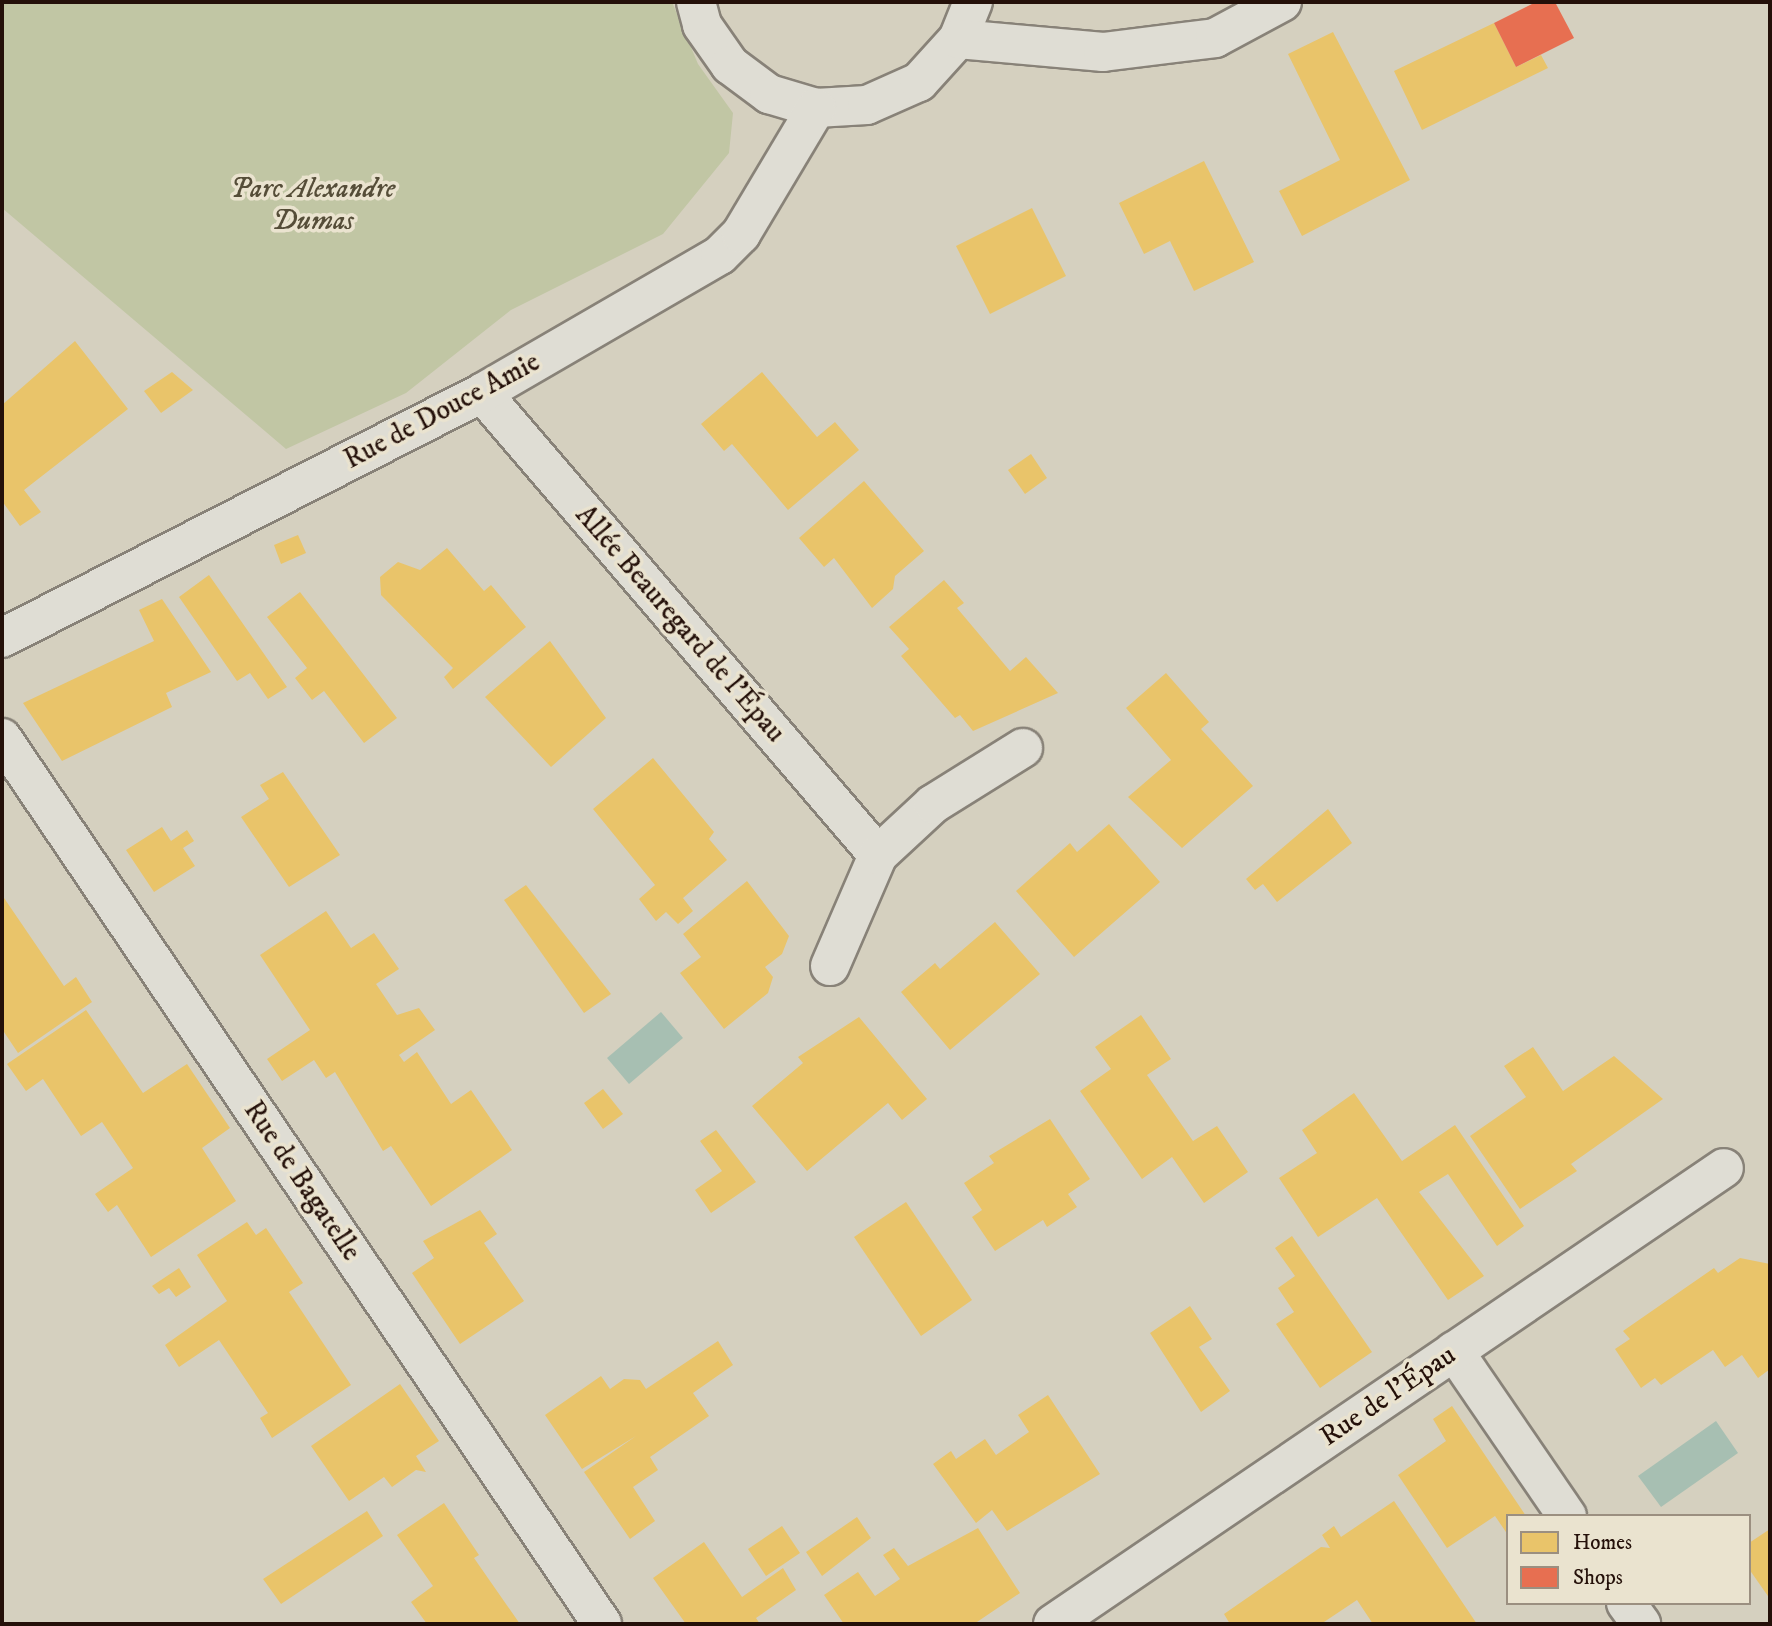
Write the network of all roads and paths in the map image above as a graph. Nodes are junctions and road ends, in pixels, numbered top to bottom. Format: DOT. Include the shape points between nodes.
graph roads {
  1 [pos="696,2"];
  2 [pos="973,2"];
  3 [pos="1282,2"];
  4 [pos="958,39"];
  5 [pos="816,108"];
  6 [pos="482,393"];
  7 [pos="2,638"];
  8 [pos="2,738"];
  9 [pos="1023,748"];
  10 [pos="878,855"];
  11 [pos="830,966"];
  12 [pos="1724,1168"];
  13 [pos="1454,1351"];
  14 [pos="1566,1514"];
  15 [pos="1627,1605"];
  16 [pos="602,1624"];
  17 [pos="1053,1624"];
  18 [pos="1641,1624"];
  1 -- 5 [label="street" via="702,25 730,65 769,94"];
  2 -- 4 [label="street"];
  3 -- 4 [label="street" via="1215,38 1103,52"];
  4 -- 5 [label="street" via="919,82 867,105"];
  5 -- 6 [label="street, Rue de Douce Amie" via="741,234 720,255"];
  6 -- 7 [label="street, Rue de Douce Amie"];
  6 -- 10 [label="street, Allée Beauregard de l'Épau"];
  8 -- 16 [label="street, Rue de Bagatelle"];
  9 -- 10 [label="street" via="933,804"];
  10 -- 11 [label="street"];
  12 -- 13 [label="street, Rue de l'Épau"];
  13 -- 14 [label="street"];
  13 -- 17 [label="street, Rue de l'Épau"];
  15 -- 18 [label="street"];
}
